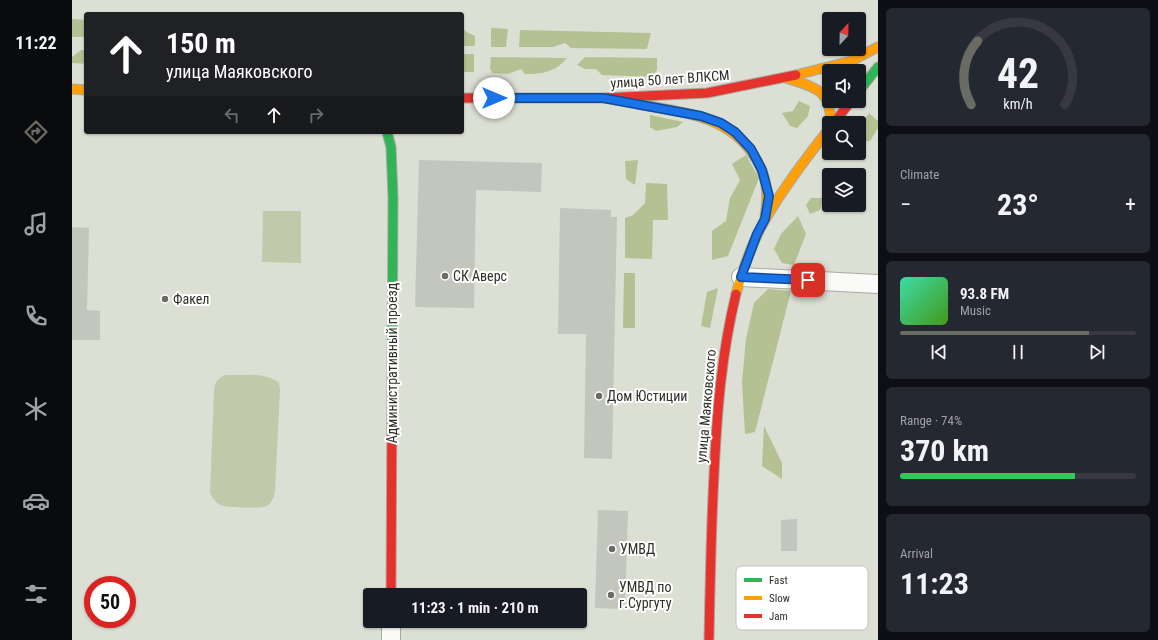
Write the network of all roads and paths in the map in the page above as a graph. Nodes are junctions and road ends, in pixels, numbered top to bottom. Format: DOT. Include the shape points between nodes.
graph roads {
  1 [pos="878,47"];
  2 [pos="878,67"];
  3 [pos="786,78"];
  4 [pos="866,82"];
  5 [pos="72,89"];
  6 [pos="84,90"];
  7 [pos="464,98"];
  8 [pos="603,98"];
  9 [pos="845,108"];
  10 [pos="831,116"];
  11 [pos="838,116"];
  12 [pos="388,134"];
  13 [pos="822,138"];
  14 [pos="765,219"];
  15 [pos="741,277"];
  16 [pos="878,284"];
  17 [pos="391,588"];
  18 [pos="391,628"];
  19 [pos="391,640"];
  20 [pos="709,640"];
  1 -- 3 [label="main road, улица 50 лет ВЛКСМ" via="851,61"];
  2 -- 4 [label="main road"];
  3 -- 8 [label="main road, улица 50 лет ВЛКСМ" via="707,93"];
  3 -- 10 [label="main road" via="817,89 827,98"];
  5 -- 6 [label="main road"];
  7 -- 8 [label="main road, улица 50 лет ВЛКСМ"];
  8 -- 14 [label="main road, улица 50 лет ВЛКСМ" via="701,116 721,123 735,132 751,149 762,170 769,196"];
  9 -- 11 [label="main road"];
  12 -- 17 [label="main road, Административный проезд" via="391,147 393,197"];
  13 -- 14 [label="main road, улица Маяковского"];
  14 -- 15 [label="main road, улица Маяковского"];
  15 -- 16 [label="street"];
  15 -- 20 [label="main road, улица Маяковского" via="720,376 711,531"];
  18 -- 19 [label="street"];
}
